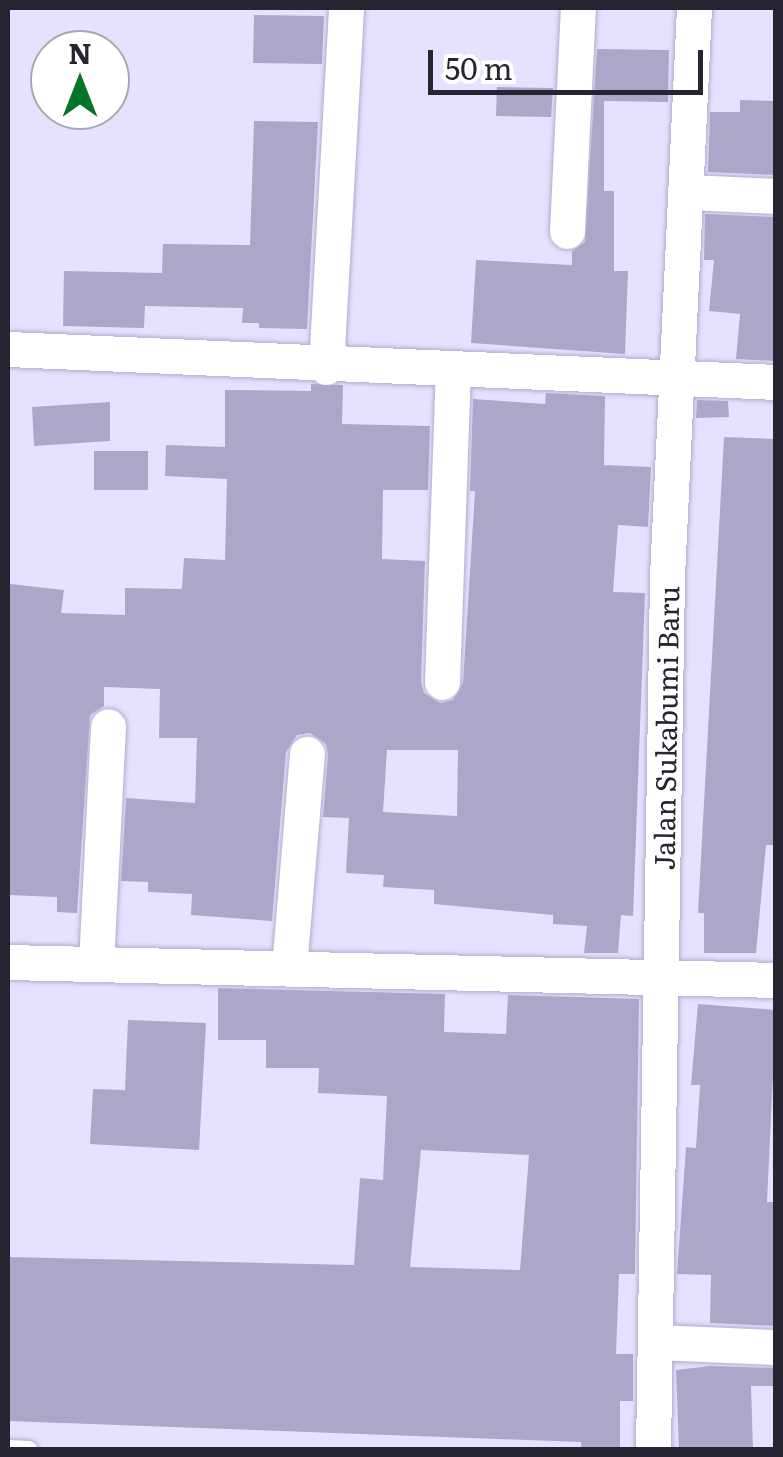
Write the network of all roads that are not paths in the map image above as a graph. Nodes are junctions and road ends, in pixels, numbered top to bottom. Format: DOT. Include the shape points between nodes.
graph roads {
  1 [pos="346,8"];
  2 [pos="578,8"];
  3 [pos="694,8"];
  4 [pos="689,192"];
  5 [pos="776,196"];
  6 [pos="567,232"];
  7 [pos="8,349"];
  8 [pos="326,367"];
  9 [pos="453,371"];
  10 [pos="677,381"];
  11 [pos="776,382"];
  12 [pos="442,682"];
  13 [pos="108,726"];
  14 [pos="306,754"];
  15 [pos="8,962"];
  16 [pos="96,964"];
  17 [pos="290,968"];
  18 [pos="662,978"];
  19 [pos="776,980"];
  20 [pos="655,1342"];
  21 [pos="776,1347"];
  22 [pos="8,1449"];
  23 [pos="29,1450"];
  24 [pos="653,1450"];
  1 -- 8 [label="street"];
  2 -- 6 [label="street"];
  3 -- 4 [label="street, Jalan Sukabumi Baru"];
  4 -- 5 [label="street"];
  4 -- 10 [label="street, Jalan Sukabumi Baru"];
  7 -- 8 [label="street"];
  8 -- 9 [label="street"];
  9 -- 10 [label="street"];
  9 -- 12 [label="street"];
  10 -- 11 [label="street"];
  10 -- 18 [label="street, Jalan Sukabumi Baru"];
  13 -- 16 [label="street"];
  14 -- 17 [label="street"];
  15 -- 16 [label="street"];
  16 -- 17 [label="street"];
  17 -- 18 [label="street"];
  18 -- 19 [label="street"];
  18 -- 20 [label="street, Jalan Sukabumi Baru"];
  20 -- 21 [label="street"];
  20 -- 24 [label="street, Jalan Sukabumi Baru"];
  22 -- 23 [label="lane"];
}
